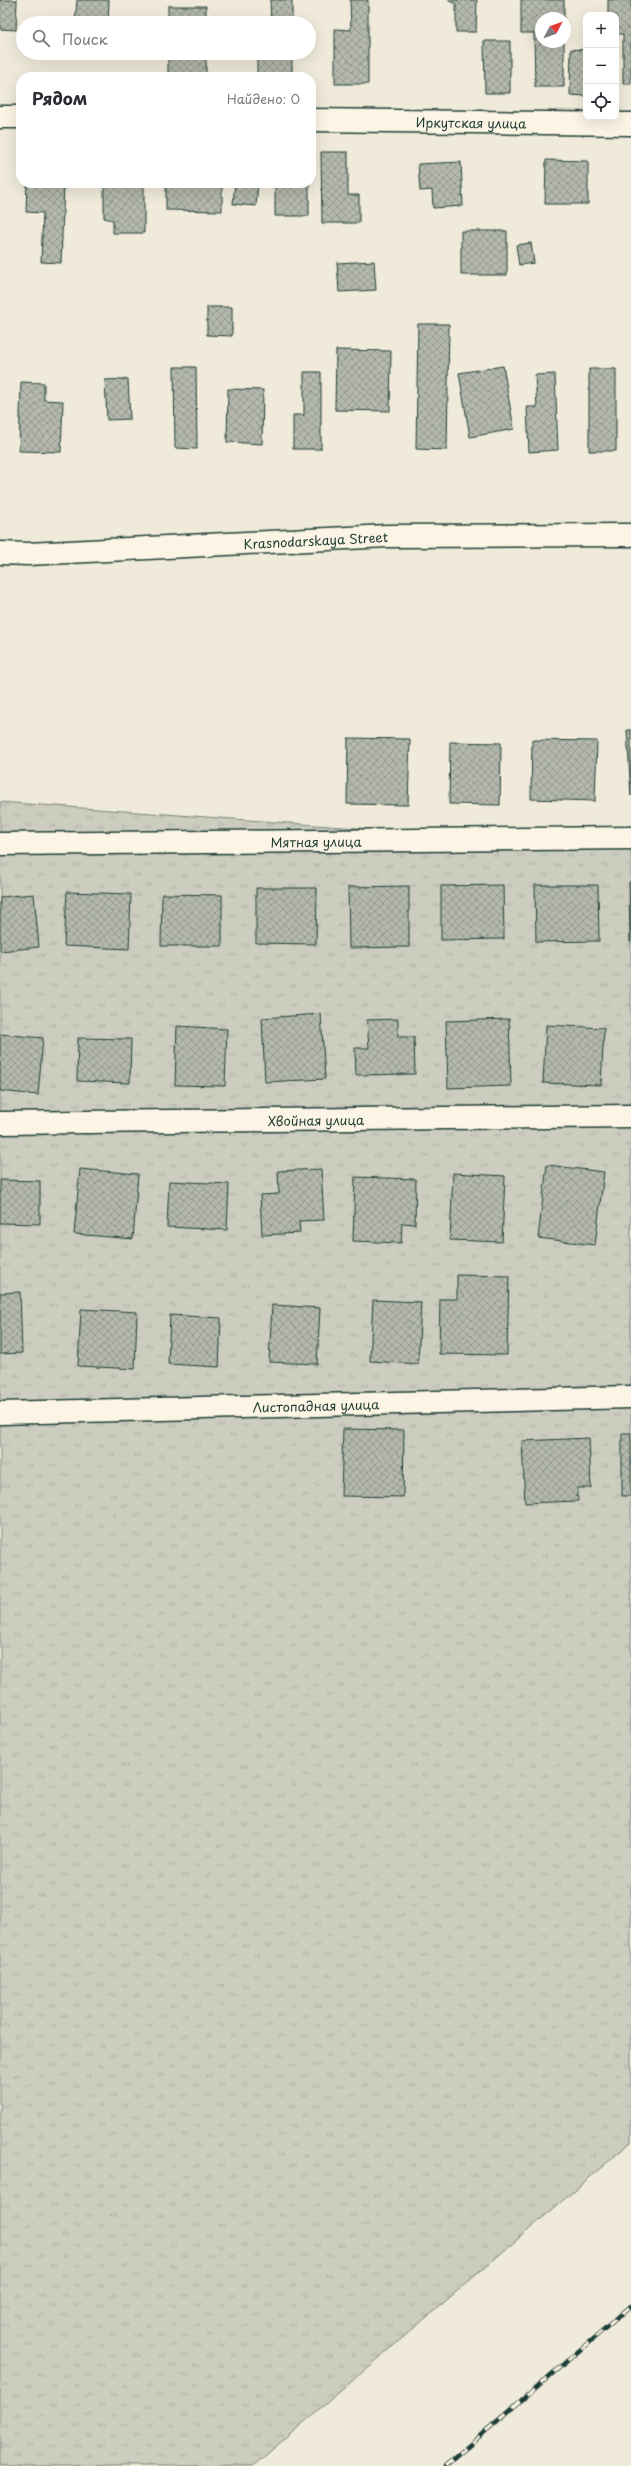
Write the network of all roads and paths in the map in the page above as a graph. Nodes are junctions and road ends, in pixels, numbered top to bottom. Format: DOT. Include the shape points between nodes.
graph roads {
  1 [pos="0,117"];
  2 [pos="16,117"];
  3 [pos="316,120"];
  4 [pos="631,124"];
  5 [pos="631,535"];
  6 [pos="0,553"];
  7 [pos="631,838"];
  8 [pos="0,844"];
  9 [pos="631,1116"];
  10 [pos="0,1123"];
  11 [pos="631,1397"];
  12 [pos="0,1413"];
  1 -- 2 [label="street"];
  3 -- 4 [label="street, Иркутская улица"];
  5 -- 6 [label="street, Krasnodarskaya Street" via="387,536 28,554"];
  7 -- 8 [label="street, Мятная улица"];
  9 -- 10 [label="street, Хвойная улица"];
  11 -- 12 [label="street, Листопадная улица"];
}
